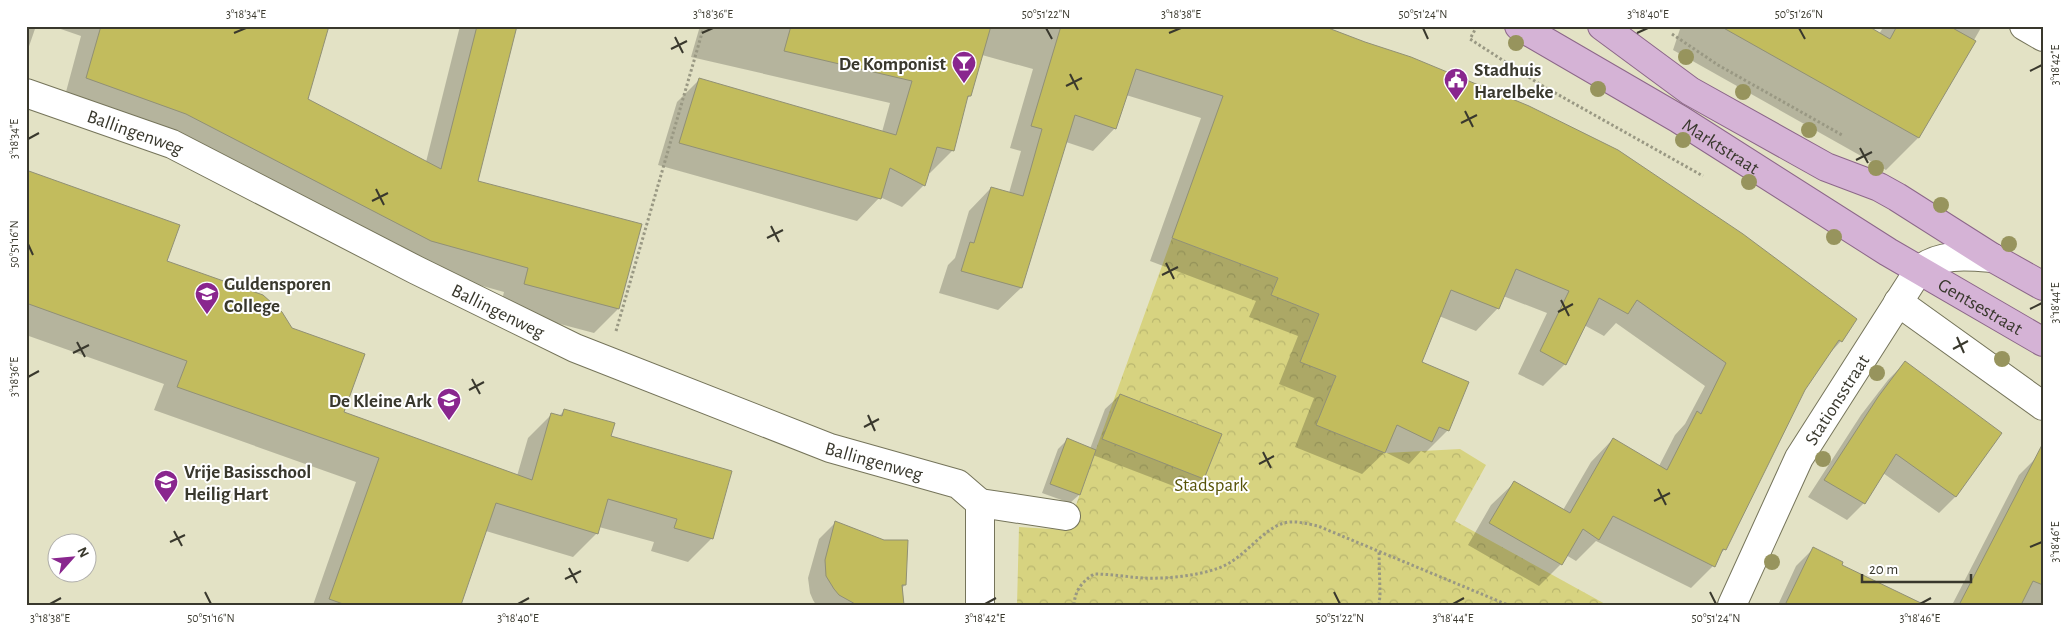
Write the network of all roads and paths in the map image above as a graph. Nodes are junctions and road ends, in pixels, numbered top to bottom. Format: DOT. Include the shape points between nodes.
graph roads {
  1 [pos="704,26"];
  2 [pos="1477,26"];
  3 [pos="1519,26"];
  4 [pos="1602,26"];
  5 [pos="2024,26"];
  6 [pos="1669,32"];
  7 [pos="2043,37"];
  8 [pos="26,93"];
  9 [pos="1844,137"];
  10 [pos="1706,178"];
  11 [pos="1993,258"];
  12 [pos="1919,270"];
  13 [pos="2043,286"];
  14 [pos="1898,302"];
  15 [pos="2043,342"];
  16 [pos="607,361"];
  17 [pos="2043,406"];
  18 [pos="980,503"];
  19 [pos="1066,516"];
  20 [pos="1379,551"];
  21 [pos="980,605"];
  22 [pos="1074,605"];
  23 [pos="1378,605"];
  24 [pos="1508,605"];
  25 [pos="1732,605"];
  1 -- 16 [label="path"];
  2 -- 10 [label="path" via="1470,39 1550,90"];
  3 -- 12 [label="main road, Marktstraat" via="1679,119"];
  4 -- 11 [label="main road, Marktstraat" via="1690,91 1826,166 1879,187"];
  5 -- 7 [label="street"];
  6 -- 9 [label="path" via="1718,65"];
  8 -- 16 [label="street, Ballingenweg" via="172,144 416,270"];
  11 -- 12 [label="street" via="1944,258"];
  11 -- 13 [label="main road"];
  12 -- 14 [label="street, Stationsstraat"];
  12 -- 15 [label="main road, Gentsestraat"];
  14 -- 17 [label="street"];
  14 -- 25 [label="street, Stationsstraat" via="1799,458"];
  16 -- 18 [label="street, Ballingenweg" via="830,448 958,484"];
  18 -- 19 [label="street"];
  18 -- 21 [label="street"];
  20 -- 22 [label="path" via="1318,526 1284,523 1218,568 1158,578 1094,574 1075,594"];
  20 -- 23 [label="path"];
  20 -- 24 [label="path"];
}
